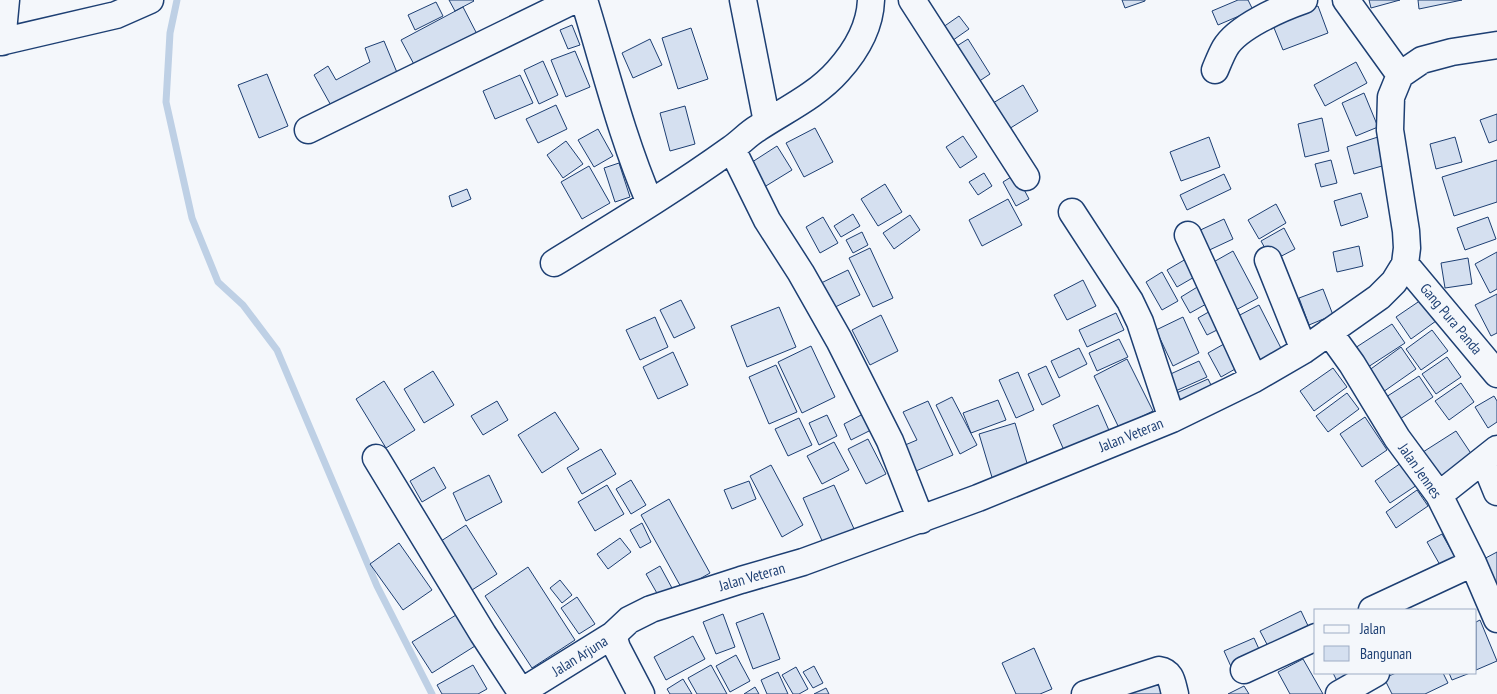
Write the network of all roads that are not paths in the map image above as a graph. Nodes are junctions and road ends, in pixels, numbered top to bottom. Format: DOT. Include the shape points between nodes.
graph roads {
  1 [pos="6,0"];
  2 [pos="150,0"];
  3 [pos="574,0"];
  4 [pos="584,0"];
  5 [pos="743,0"];
  6 [pos="910,0"];
  7 [pos="1304,0"];
  8 [pos="1346,0"];
  9 [pos="870,6"];
  10 [pos="116,7"];
  11 [pos="1,42"];
  12 [pos="1497,45"];
  13 [pos="1215,70"];
  14 [pos="1400,75"];
  15 [pos="768,122"];
  16 [pos="308,130"];
  17 [pos="732,148"];
  18 [pos="1026,176"];
  19 [pos="650,203"];
  20 [pos="1072,212"];
  21 [pos="1188,235"];
  22 [pos="1268,260"];
  23 [pos="554,263"];
  24 [pos="1405,264"];
  25 [pos="1329,332"];
  26 [pos="1304,350"];
  27 [pos="1497,374"];
  28 [pos="1254,379"];
  29 [pos="1172,419"];
  30 [pos="1490,455"];
  31 [pos="376,458"];
  32 [pos="1497,492"];
  33 [pos="1438,495"];
  34 [pos="921,520"];
  35 [pos="1473,564"];
  36 [pos="1404,603"];
  37 [pos="1377,609"];
  38 [pos="1497,619"];
  39 [pos="614,635"];
  40 [pos="1314,638"];
  41 [pos="1244,670"];
  42 [pos="1374,674"];
  43 [pos="641,694"];
  44 [pos="1085,694"];
  45 [pos="1175,694"];
  46 [pos="1339,694"];
  1 -- 11 [label="street"];
  2 -- 10 [label="street"];
  3 -- 16 [label="street"];
  4 -- 19 [label="street" via="635,169"];
  5 -- 15 [label="street"];
  6 -- 9 [label="street"];
  6 -- 18 [label="street"];
  7 -- 13 [label="street" via="1239,32 1225,47"];
  8 -- 14 [label="street"];
  9 -- 15 [label="street" via="864,34 837,72"];
  10 -- 11 [label="street"];
  12 -- 14 [label="street" via="1422,60"];
  14 -- 24 [label="street" via="1391,97 1390,130 1406,231"];
  15 -- 17 [label="street"];
  17 -- 19 [label="street"];
  17 -- 34 [label="street" via="767,220 839,340 890,441"];
  19 -- 23 [label="street"];
  20 -- 29 [label="street" via="1130,300"];
  21 -- 28 [label="street"];
  22 -- 26 [label="street"];
  24 -- 25 [label="street, Jalan Veteran" via="1379,297"];
  24 -- 27 [label="street, Gang Pura Panda"];
  25 -- 26 [label="street, Jalan Veteran"];
  25 -- 33 [label="street, Jalan Jennes"];
  26 -- 28 [label="street, Jalan Veteran"];
  28 -- 29 [label="street, Jalan Veteran"];
  29 -- 34 [label="street, Jalan Veteran"];
  30 -- 32 [label="street"];
  30 -- 33 [label="street"];
  31 -- 39 [label="street, Jalan Arjuna" via="521,692"];
  33 -- 35 [label="street, Jalan Jennes"];
  34 -- 39 [label="street, Jalan Veteran" via="803,562 651,609 629,620"];
  35 -- 36 [label="street"];
  35 -- 38 [label="street, Jalan Jennes"];
  36 -- 37 [label="street"];
  39 -- 43 [label="street" via="617,648"];
  40 -- 41 [label="street"];
  42 -- 46 [label="street"];
  44 -- 45 [label="street" via="1159,670 1169,674"];
}
